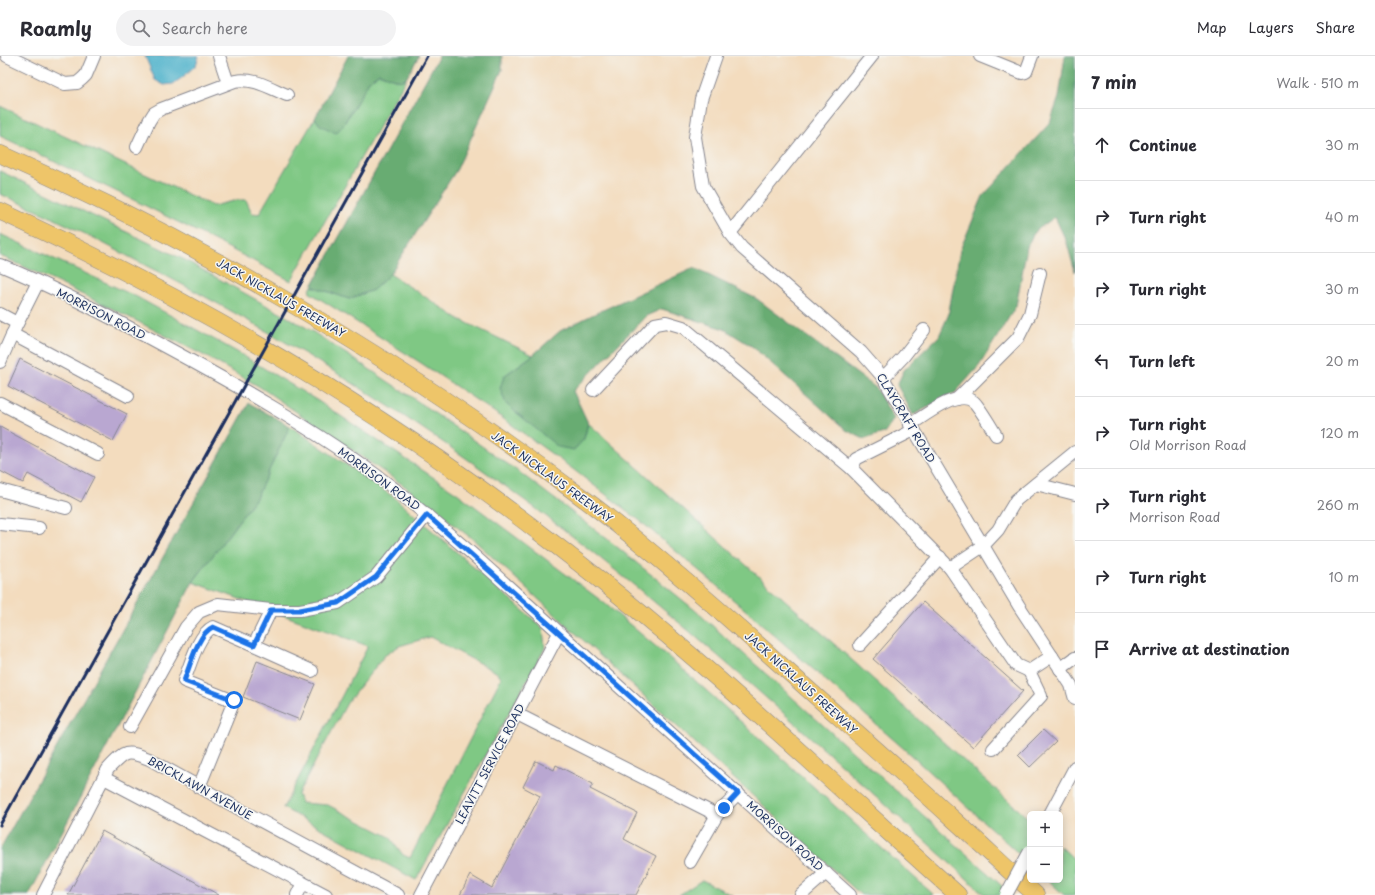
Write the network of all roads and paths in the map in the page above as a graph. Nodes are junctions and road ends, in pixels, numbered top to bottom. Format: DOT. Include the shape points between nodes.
graph roads {
  1 [pos="7,56"];
  2 [pos="94,56"];
  3 [pos="219,56"];
  4 [pos="716,56"];
  5 [pos="872,56"];
  6 [pos="980,56"];
  7 [pos="1032,56"];
  8 [pos="228,83"];
  9 [pos="287,95"];
  10 [pos="136,147"];
  11 [pos="0,154"];
  12 [pos="0,211"];
  13 [pos="0,221"];
  14 [pos="38,229"];
  15 [pos="730,233"];
  16 [pos="0,265"];
  17 [pos="1040,273"];
  18 [pos="38,282"];
  19 [pos="0,314"];
  20 [pos="17,323"];
  21 [pos="924,330"];
  22 [pos="12,334"];
  23 [pos="0,362"];
  24 [pos="884,378"];
  25 [pos="593,390"];
  26 [pos="128,396"];
  27 [pos="957,399"];
  28 [pos="0,404"];
  29 [pos="912,427"];
  30 [pos="996,435"];
  31 [pos="1075,452"];
  32 [pos="98,454"];
  33 [pos="852,469"];
  34 [pos="1036,484"];
  35 [pos="0,490"];
  36 [pos="1075,494"];
  37 [pos="66,508"];
  38 [pos="427,515"];
  39 [pos="0,524"];
  40 [pos="39,528"];
  41 [pos="983,546"];
  42 [pos="940,558"];
  43 [pos="950,568"];
  44 [pos="271,610"];
  45 [pos="559,633"];
  46 [pos="254,645"];
  47 [pos="860,645"];
  48 [pos="1052,656"];
  49 [pos="1075,658"];
  50 [pos="1060,669"];
  51 [pos="312,670"];
  52 [pos="1029,672"];
  53 [pos="1075,698"];
  54 [pos="517,714"];
  55 [pos="130,727"];
  56 [pos="993,749"];
  57 [pos="1074,773"];
  58 [pos="104,778"];
  59 [pos="199,787"];
  60 [pos="738,793"];
  61 [pos="1052,811"];
  62 [pos="717,815"];
  63 [pos="1027,856"];
  64 [pos="690,862"];
  65 [pos="826,873"];
  66 [pos="303,883"];
  67 [pos="42,895"];
  68 [pos="297,895"];
  69 [pos="326,895"];
  70 [pos="398,895"];
  71 [pos="421,895"];
  72 [pos="801,895"];
  73 [pos="850,895"];
  74 [pos="958,895"];
  75 [pos="1006,895"];
  76 [pos="1036,895"];
  1 -- 2 [label="street" via="65,84 77,83 82,79"];
  3 -- 8 [label="street"];
  4 -- 15 [label="street, CLAYCRAFT ROAD" via="701,99 695,137 703,186"];
  5 -- 15 [label="street"];
  6 -- 7 [label="street" via="1022,73 1026,72"];
  8 -- 9 [label="street" via="242,79 251,80"];
  8 -- 10 [label="street" via="154,113"];
  11 -- 76 [label="highway, JACK NICKLAUS FREEWAY" via="79,190 196,249 370,350 474,420 592,505 686,581"];
  12 -- 14 [label="highway"];
  13 -- 14 [label="highway"];
  14 -- 74 [label="highway" via="169,294 250,340 338,393 457,472 550,540 683,649"];
  15 -- 24 [label="street, CLAYCRAFT ROAD" via="762,267 861,352"];
  16 -- 18 [label="street, MORRISON ROAD"];
  17 -- 27 [label="street" via="1030,314 1018,338"];
  18 -- 20 [label="street"];
  18 -- 38 [label="street, MORRISON ROAD" via="106,315 282,413 388,484"];
  19 -- 20 [label="street"];
  20 -- 22 [label="street"];
  21 -- 24 [label="street"];
  22 -- 23 [label="street"];
  22 -- 26 [label="street"];
  24 -- 29 [label="street, CLAYCRAFT ROAD"];
  25 -- 33 [label="street" via="655,324 666,322 683,327"];
  27 -- 29 [label="street" via="942,404"];
  27 -- 30 [label="street" via="973,401"];
  28 -- 32 [label="street"];
  29 -- 33 [label="street" via="856,459"];
  29 -- 41 [label="street, CLAYCRAFT ROAD"];
  31 -- 34 [label="street"];
  33 -- 42 [label="street"];
  34 -- 36 [label="street"];
  34 -- 41 [label="street" via="1016,500 998,530"];
  35 -- 37 [label="street"];
  38 -- 44 [label="street" via="376,577 338,603 300,610"];
  38 -- 45 [label="street, MORRISON ROAD"];
  39 -- 40 [label="street"];
  41 -- 43 [label="street"];
  41 -- 48 [label="street, CLAYCRAFT ROAD"];
  42 -- 43 [label="street"];
  42 -- 47 [label="street"];
  43 -- 52 [label="street" via="1016,665"];
  44 -- 46 [label="street"];
  44 -- 55 [label="street" via="218,604 199,612 186,627"];
  45 -- 54 [label="street, LEAVITT SERVICE ROAD"];
  45 -- 60 [label="street, MORRISON ROAD"];
  46 -- 51 [label="street"];
  46 -- 59 [label="street" via="213,627 209,629 201,638 184,681 234,700"];
  48 -- 50 [label="street, CLAYCRAFT ROAD"];
  48 -- 52 [label="street"];
  49 -- 50 [label="street"];
  50 -- 53 [label="street, CLAYCRAFT ROAD" via="1071,685"];
  52 -- 56 [label="street" via="1041,696"];
  54 -- 62 [label="street"];
  54 -- 71 [label="street, LEAVITT SERVICE ROAD"];
  57 -- 61 [label="street"];
  58 -- 59 [label="street, BRICKLAWN AVENUE" via="108,769 121,755 134,753 150,759"];
  58 -- 66 [label="street"];
  58 -- 67 [label="street, BRICKLAWN AVENUE"];
  59 -- 70 [label="street, BRICKLAWN AVENUE"];
  60 -- 62 [label="street"];
  60 -- 65 [label="street, MORRISON ROAD"];
  62 -- 64 [label="street"];
  63 -- 75 [label="street, bridge"];
  65 -- 72 [label="street"];
  65 -- 73 [label="street, MORRISON ROAD"];
  66 -- 68 [label="street"];
  66 -- 69 [label="street"];
}
